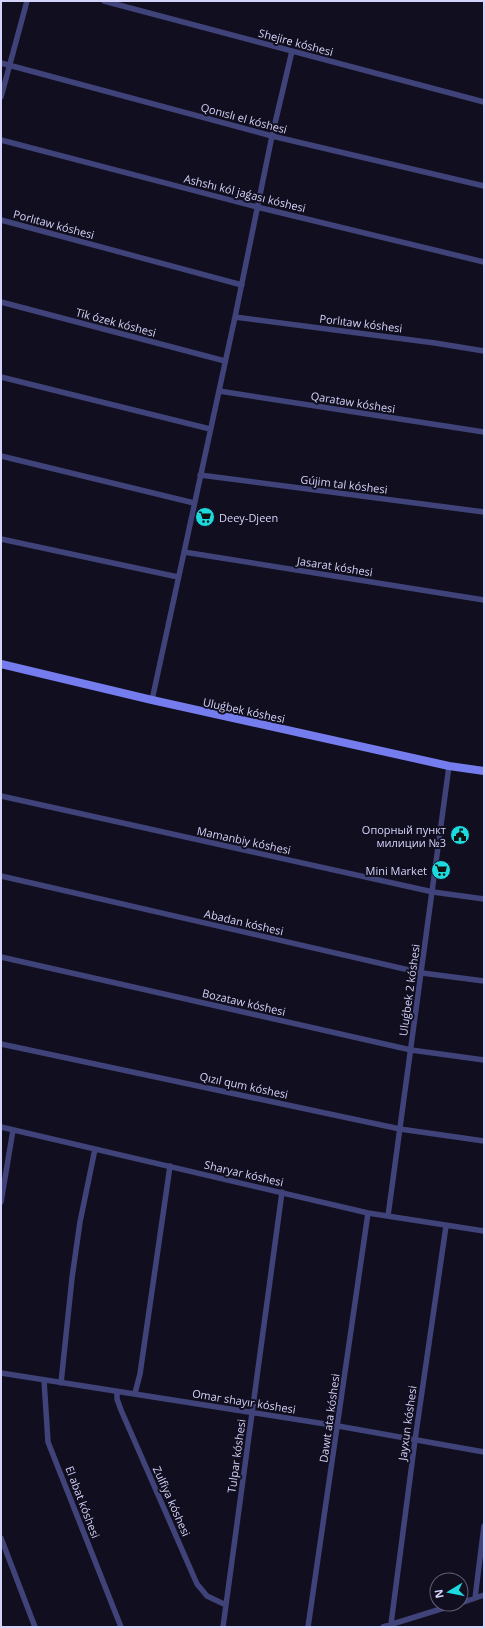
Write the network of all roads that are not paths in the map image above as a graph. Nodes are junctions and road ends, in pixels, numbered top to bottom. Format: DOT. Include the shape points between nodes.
graph roads {
  1 [pos="27,1"];
  2 [pos="104,1"];
  3 [pos="292,51"];
  4 [pos="1,63"];
  5 [pos="9,66"];
  6 [pos="1,97"];
  7 [pos="484,102"];
  8 [pos="272,136"];
  9 [pos="1,140"];
  10 [pos="484,186"];
  11 [pos="258,207"];
  12 [pos="1,220"];
  13 [pos="484,262"];
  14 [pos="242,285"];
  15 [pos="1,302"];
  16 [pos="235,316"];
  17 [pos="484,351"];
  18 [pos="225,361"];
  19 [pos="1,377"];
  20 [pos="219,391"];
  21 [pos="210,429"];
  22 [pos="484,432"];
  23 [pos="1,456"];
  24 [pos="200,475"];
  25 [pos="194,503"];
  26 [pos="484,512"];
  27 [pos="1,539"];
  28 [pos="184,552"];
  29 [pos="178,577"];
  30 [pos="484,600"];
  31 [pos="1,664"];
  32 [pos="152,700"];
  33 [pos="449,766"];
  34 [pos="484,771"];
  35 [pos="1,796"];
  36 [pos="1,876"];
  37 [pos="433,892"];
  38 [pos="484,899"];
  39 [pos="1,957"];
  40 [pos="422,973"];
  41 [pos="484,981"];
  42 [pos="1,1044"];
  43 [pos="411,1050"];
  44 [pos="484,1060"];
  45 [pos="1,1127"];
  46 [pos="400,1129"];
  47 [pos="13,1130"];
  48 [pos="484,1141"];
  49 [pos="95,1149"];
  50 [pos="170,1166"];
  51 [pos="282,1192"];
  52 [pos="1,1202"];
  53 [pos="368,1213"];
  54 [pos="388,1216"];
  55 [pos="446,1226"];
  56 [pos="484,1231"];
  57 [pos="1,1373"];
  58 [pos="44,1380"];
  59 [pos="61,1383"];
  60 [pos="116,1391"];
  61 [pos="135,1394"];
  62 [pos="252,1412"];
  63 [pos="338,1426"];
  64 [pos="415,1440"];
  65 [pos="484,1452"];
  66 [pos="484,1526"];
  67 [pos="1,1538"];
  68 [pos="484,1596"];
  69 [pos="475,1598"];
  70 [pos="469,1600"];
  71 [pos="226,1605"];
  72 [pos="431,1612"];
  73 [pos="391,1624"];
  74 [pos="35,1627"];
  75 [pos="121,1627"];
  76 [pos="223,1627"];
  77 [pos="308,1627"];
  78 [pos="383,1627"];
  1 -- 5 [label="street"];
  2 -- 3 [label="street, Shejire kóshesi"];
  3 -- 7 [label="street, Shejire kóshesi"];
  3 -- 8 [label="street"];
  4 -- 5 [label="street, Qonıslı el kóshesi"];
  5 -- 6 [label="street"];
  5 -- 8 [label="street, Qonıslı el kóshesi"];
  8 -- 10 [label="street, Qonıslı el kóshesi"];
  8 -- 11 [label="street"];
  9 -- 11 [label="street, Ashshı kól jaǵası kóshesi"];
  11 -- 13 [label="street, Ashshı kól jaǵası kóshesi"];
  11 -- 14 [label="street"];
  12 -- 14 [label="street, Porlıtaw kóshesi"];
  14 -- 16 [label="street"];
  15 -- 18 [label="street, Tik ózek kóshesi"];
  16 -- 17 [label="street, Porlıtaw kóshesi"];
  16 -- 18 [label="street"];
  18 -- 20 [label="street"];
  19 -- 21 [label="street"];
  20 -- 21 [label="street"];
  20 -- 22 [label="street, Qarataw kóshesi"];
  21 -- 24 [label="street"];
  23 -- 25 [label="street"];
  24 -- 25 [label="street"];
  24 -- 26 [label="street, Gújim tal kóshesi"];
  25 -- 28 [label="street"];
  27 -- 29 [label="street"];
  28 -- 29 [label="street"];
  28 -- 30 [label="street, Jasarat kóshesi"];
  29 -- 32 [label="street"];
  31 -- 32 [label="street, Uluǵbek kóshesi"];
  32 -- 33 [label="street, Uluǵbek kóshesi"];
  33 -- 34 [label="street, Uluǵbek kóshesi"];
  33 -- 37 [label="street, Uluǵbek 2 kóshesi"];
  35 -- 37 [label="street, Mamanbiy kóshesi"];
  36 -- 40 [label="street, Abadan kóshesi"];
  37 -- 38 [label="street, Mamanbiy kóshesi"];
  37 -- 40 [label="street, Uluǵbek 2 kóshesi"];
  39 -- 43 [label="street, Bozataw kóshesi"];
  40 -- 41 [label="street, Abadan kóshesi"];
  40 -- 43 [label="street, Uluǵbek 2 kóshesi"];
  42 -- 46 [label="street, Qızıl qum kóshesi"];
  43 -- 44 [label="street, Bozataw kóshesi"];
  43 -- 46 [label="street, Uluǵbek 2 kóshesi"];
  45 -- 47 [label="street, Sharyar kóshesi"];
  46 -- 48 [label="street, Qızıl qum kóshesi"];
  46 -- 54 [label="street, Uluǵbek 2 kóshesi"];
  47 -- 49 [label="street, Sharyar kóshesi"];
  47 -- 52 [label="street"];
  49 -- 50 [label="street, Sharyar kóshesi"];
  49 -- 59 [label="street" via="80,1222"];
  50 -- 51 [label="street, Sharyar kóshesi"];
  50 -- 61 [label="street"];
  51 -- 53 [label="street, Sharyar kóshesi"];
  51 -- 62 [label="street, Tulpar kóshesi"];
  53 -- 54 [label="street, Sharyar kóshesi"];
  53 -- 63 [label="street, Dawıt ata kóshesi"];
  54 -- 55 [label="street, Sharyar kóshesi"];
  55 -- 56 [label="street, Sharyar kóshesi"];
  55 -- 64 [label="street, Jayxun kóshesi"];
  57 -- 58 [label="street, Omar shayır kóshesi"];
  58 -- 59 [label="street, Omar shayır kóshesi"];
  58 -- 75 [label="street, El abat kóshesi" via="48,1442"];
  59 -- 60 [label="street, Omar shayır kóshesi"];
  60 -- 61 [label="street, Omar shayır kóshesi"];
  60 -- 71 [label="street, Zulfiya kóshesi" via="121,1410 197,1584 207,1596"];
  61 -- 62 [label="street, Omar shayır kóshesi"];
  62 -- 63 [label="street, Omar shayır kóshesi"];
  62 -- 71 [label="street, Tulpar kóshesi"];
  63 -- 64 [label="street, Omar shayır kóshesi"];
  63 -- 77 [label="street, Dawıt ata kóshesi"];
  64 -- 65 [label="street, Omar shayır kóshesi"];
  64 -- 73 [label="street, Jayxun kóshesi"];
  66 -- 69 [label="street"];
  67 -- 74 [label="street"];
  68 -- 69 [label="street"];
  69 -- 70 [label="street"];
  71 -- 76 [label="street, Tulpar kóshesi"];
  72 -- 73 [label="street"];
  73 -- 78 [label="street"];
}
